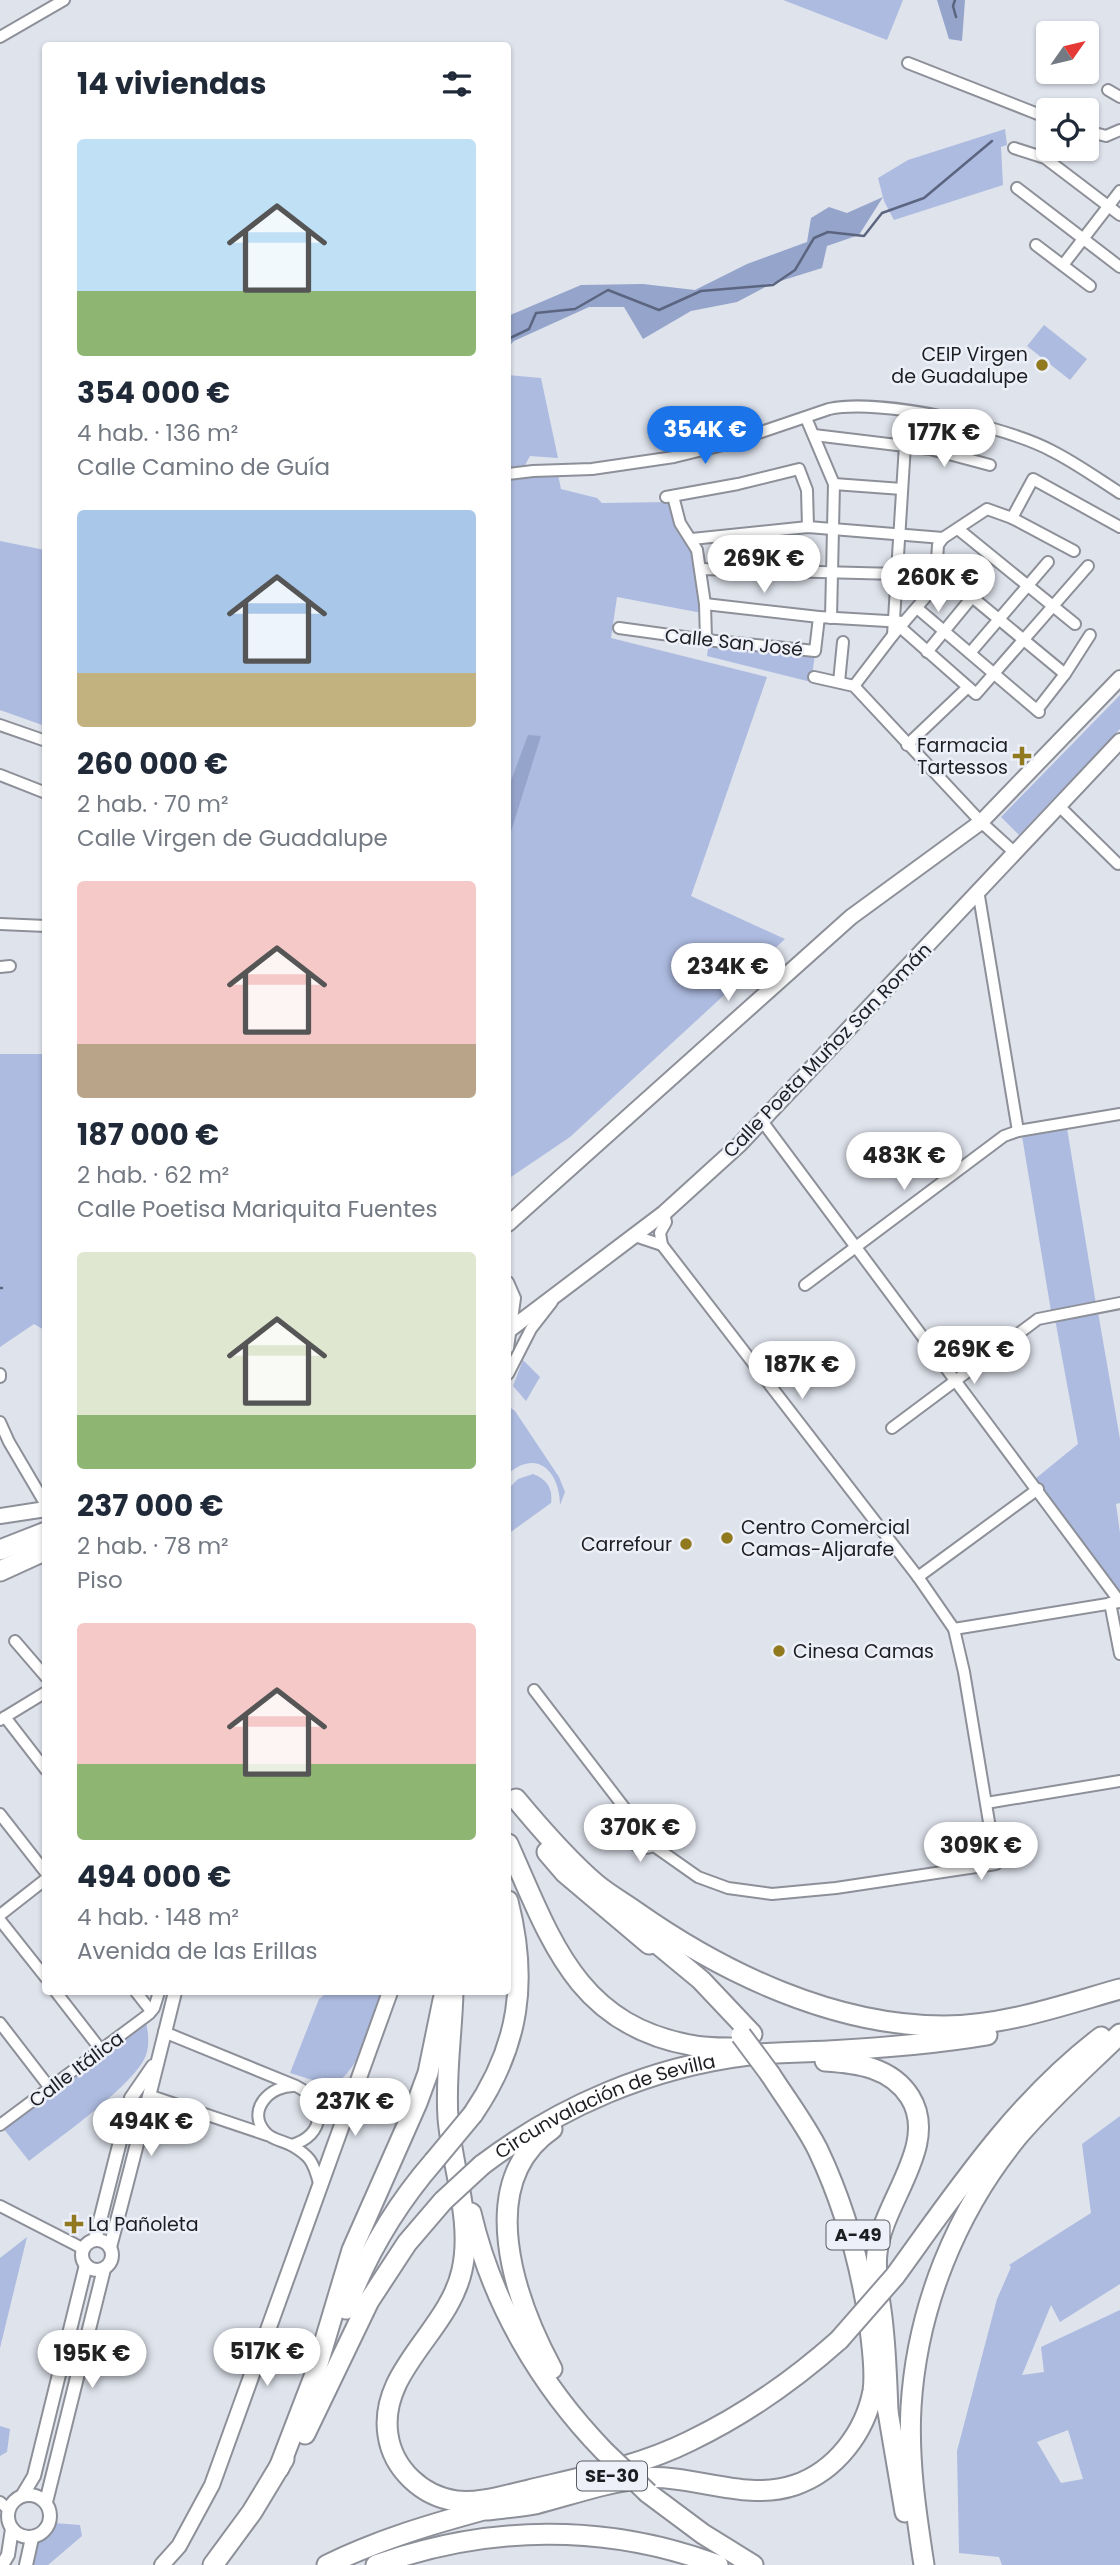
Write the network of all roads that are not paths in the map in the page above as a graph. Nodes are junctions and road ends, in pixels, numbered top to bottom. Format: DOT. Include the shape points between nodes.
graph roads {
  1 [pos="64,0"];
  2 [pos="0,37"];
  3 [pos="908,63"];
  4 [pos="1108,90"];
  5 [pos="1120,97"];
  6 [pos="1036,113"];
  7 [pos="1120,130"];
  8 [pos="1099,134"];
  9 [pos="1014,148"];
  10 [pos="1017,188"];
  11 [pos="1120,191"];
  12 [pos="1108,206"];
  13 [pos="1120,215"];
  14 [pos="1083,239"];
  15 [pos="1036,245"];
  16 [pos="1063,265"];
  17 [pos="1120,267"];
  18 [pos="1090,286"];
  19 [pos="806,418"];
  20 [pos="814,435"];
  21 [pos="905,445"];
  22 [pos="990,465"];
  23 [pos="511,474"];
  24 [pos="834,484"];
  25 [pos="902,489"];
  26 [pos="1120,494"];
  27 [pos="1012,518"];
  28 [pos="808,527"];
  29 [pos="1120,527"];
  30 [pos="834,529"];
  31 [pos="958,529"];
  32 [pos="899,533"];
  33 [pos="943,538"];
  34 [pos="692,539"];
  35 [pos="1074,551"];
  36 [pos="1048,562"];
  37 [pos="1088,566"];
  38 [pos="700,569"];
  39 [pos="832,573"];
  40 [pos="896,575"];
  41 [pos="936,575"];
  42 [pos="1028,585"];
  43 [pos="973,596"];
  44 [pos="705,604"];
  45 [pos="1054,606"];
  46 [pos="917,608"];
  47 [pos="825,617"];
  48 [pos="999,618"];
  49 [pos="1075,624"];
  50 [pos="898,626"];
  51 [pos="619,628"];
  52 [pos="944,631"];
  53 [pos="1090,635"];
  54 [pos="1024,639"];
  55 [pos="706,640"];
  56 [pos="843,642"];
  57 [pos="928,652"];
  58 [pos="970,653"];
  59 [pos="994,674"];
  60 [pos="1065,674"];
  61 [pos="814,677"];
  62 [pos="1120,678"];
  63 [pos="839,682"];
  64 [pos="854,686"];
  65 [pos="972,691"];
  66 [pos="0,725"];
  67 [pos="42,740"];
  68 [pos="1120,741"];
  69 [pos="908,745"];
  70 [pos="0,775"];
  71 [pos="42,791"];
  72 [pos="1059,806"];
  73 [pos="981,822"];
  74 [pos="1014,852"];
  75 [pos="1118,864"];
  76 [pos="978,890"];
  77 [pos="0,924"];
  78 [pos="42,926"];
  79 [pos="1120,1114"];
  80 [pos="762,1121"];
  81 [pos="1018,1131"];
  82 [pos="664,1213"];
  83 [pos="511,1221"];
  84 [pos="635,1236"];
  85 [pos="662,1245"];
  86 [pos="856,1248"];
  87 [pos="805,1285"];
  88 [pos="511,1289"];
  89 [pos="558,1293"];
  90 [pos="1120,1303"];
  91 [pos="511,1319"];
  92 [pos="511,1328"];
  93 [pos="511,1368"];
  94 [pos="956,1380"];
  95 [pos="0,1422"];
  96 [pos="892,1428"];
  97 [pos="1038,1489"];
  98 [pos="42,1500"];
  99 [pos="42,1508"];
  100 [pos="0,1516"];
  101 [pos="40,1532"];
  102 [pos="0,1549"];
  103 [pos="42,1552"];
  104 [pos="0,1571"];
  105 [pos="918,1577"];
  106 [pos="1117,1602"];
  107 [pos="954,1629"];
  108 [pos="15,1641"];
  109 [pos="1120,1654"];
  110 [pos="42,1672"];
  111 [pos="534,1690"];
  112 [pos="42,1694"];
  113 [pos="2,1719"];
  114 [pos="42,1765"];
  115 [pos="1120,1781"];
  116 [pos="511,1796"];
  117 [pos="511,1796"];
  118 [pos="511,1797"];
  119 [pos="986,1803"];
  120 [pos="0,1814"];
  121 [pos="633,1819"];
  122 [pos="536,1837"];
  123 [pos="654,1846"];
  124 [pos="511,1850"];
  125 [pos="42,1868"];
  126 [pos="42,1883"];
  127 [pos="600,1898"];
  128 [pos="0,1918"];
  129 [pos="511,1919"];
  130 [pos="42,1973"];
  131 [pos="1120,1991"];
  132 [pos="58,1995"];
  133 [pos="138,1995"];
  134 [pos="158,1995"];
  135 [pos="175,1995"];
  136 [pos="389,1995"];
  137 [pos="443,1995"];
  138 [pos="453,1995"];
  139 [pos="151,2011"];
  140 [pos="1120,2022"];
  141 [pos="0,2023"];
  142 [pos="164,2032"];
  143 [pos="1120,2033"];
  144 [pos="747,2034"];
  145 [pos="452,2039"];
  146 [pos="101,2050"];
  147 [pos="839,2050"];
  148 [pos="157,2060"];
  149 [pos="720,2061"];
  150 [pos="776,2073"];
  151 [pos="357,2082"];
  152 [pos="296,2087"];
  153 [pos="50,2088"];
  154 [pos="612,2090"];
  155 [pos="309,2093"];
  156 [pos="151,2095"];
  157 [pos="0,2125"];
  158 [pos="267,2135"];
  159 [pos="291,2145"];
  160 [pos="319,2183"];
  161 [pos="0,2206"];
  162 [pos="95,2240"];
  163 [pos="110,2247"];
  164 [pos="84,2249"];
  165 [pos="86,2265"];
  166 [pos="104,2269"];
  167 [pos="897,2280"];
  168 [pos="840,2343"];
  169 [pos="888,2413"];
  170 [pos="602,2450"];
  171 [pos="279,2468"];
  172 [pos="904,2470"];
  173 [pos="22,2496"];
  174 [pos="46,2502"];
  175 [pos="4,2506"];
  176 [pos="479,2511"];
  177 [pos="12,2529"];
  178 [pos="32,2538"];
  179 [pos="2,2565"];
  180 [pos="26,2565"];
  181 [pos="162,2565"];
  182 [pos="213,2565"];
  183 [pos="225,2565"];
  184 [pos="327,2565"];
  185 [pos="376,2565"];
  186 [pos="718,2565"];
  187 [pos="753,2565"];
  188 [pos="923,2565"];
  1 -- 2 [label="street"];
  3 -- 6 [label="street"];
  4 -- 5 [label="street"];
  7 -- 8 [label="street"];
  9 -- 12 [label="street" via="1045,158"];
  10 -- 14 [label="street"];
  11 -- 12 [label="street"];
  12 -- 13 [label="street"];
  12 -- 14 [label="street"];
  14 -- 16 [label="street"];
  14 -- 17 [label="street"];
  15 -- 16 [label="street"];
  16 -- 18 [label="street"];
  19 -- 20 [label="street"];
  19 -- 23 [label="street" via="710,449 643,463"];
  19 -- 26 [label="street" via="842,406 870,406 997,431 1052,451"];
  20 -- 21 [label="street"];
  20 -- 24 [label="street"];
  21 -- 22 [label="street"];
  21 -- 25 [label="street"];
  24 -- 25 [label="street"];
  24 -- 30 [label="street"];
  25 -- 32 [label="street"];
  27 -- 29 [label="street" via="1033,480"];
  27 -- 31 [label="street" via="987,509"];
  27 -- 35 [label="street"];
  28 -- 30 [label="street"];
  28 -- 34 [label="street"];
  28 -- 34 [label="street" via="807,489 799,469 670,497"];
  30 -- 32 [label="street"];
  30 -- 39 [label="street"];
  31 -- 33 [label="street"];
  31 -- 42 [label="street"];
  32 -- 33 [label="street"];
  32 -- 40 [label="street"];
  33 -- 41 [label="street" via="938,545"];
  34 -- 38 [label="street"];
  36 -- 42 [label="street"];
  37 -- 45 [label="street"];
  38 -- 39 [label="street"];
  38 -- 44 [label="street"];
  39 -- 40 [label="street"];
  39 -- 47 [label="street"];
  40 -- 41 [label="street"];
  40 -- 50 [label="street"];
  41 -- 43 [label="street" via="952,579"];
  41 -- 46 [label="street"];
  42 -- 45 [label="street"];
  42 -- 48 [label="street"];
  43 -- 48 [label="street"];
  43 -- 52 [label="street"];
  44 -- 47 [label="street"];
  44 -- 55 [label="street"];
  45 -- 49 [label="street"];
  45 -- 54 [label="street"];
  46 -- 50 [label="street"];
  46 -- 52 [label="street"];
  47 -- 50 [label="street"];
  47 -- 55 [label="street, Calle San José" via="815,650"];
  48 -- 54 [label="street"];
  48 -- 58 [label="street"];
  50 -- 57 [label="street"];
  50 -- 64 [label="street"];
  51 -- 55 [label="street, Calle San José"];
  52 -- 57 [label="street"];
  52 -- 58 [label="street"];
  53 -- 60 [label="street"];
  54 -- 59 [label="street"];
  54 -- 60 [label="street"];
  56 -- 63 [label="street"];
  57 -- 65 [label="street"];
  58 -- 59 [label="street"];
  59 -- 60 [label="street" via="1038,711"];
  59 -- 65 [label="street"];
  61 -- 63 [label="street"];
  62 -- 73 [label="main road"];
  63 -- 64 [label="street"];
  64 -- 69 [label="street"];
  65 -- 69 [label="street"];
  66 -- 67 [label="street"];
  68 -- 72 [label="main road, Calle Poeta Muñoz San Román"];
  69 -- 73 [label="street"];
  70 -- 71 [label="street"];
  72 -- 74 [label="main road, Calle Poeta Muñoz San Román"];
  72 -- 75 [label="street"];
  73 -- 74 [label="street"];
  73 -- 83 [label="main road" via="851,916"];
  74 -- 76 [label="main road, Calle Poeta Muñoz San Román"];
  76 -- 80 [label="main road, Calle Poeta Muñoz San Román"];
  76 -- 81 [label="street"];
  77 -- 78 [label="street"];
  79 -- 81 [label="street"];
  80 -- 82 [label="main road, Calle Poeta Muñoz San Román"];
  80 -- 86 [label="street"];
  81 -- 86 [label="street" via="1001,1138"];
  82 -- 84 [label="main road, Calle Poeta Muñoz San Román"];
  82 -- 85 [label="street"];
  84 -- 85 [label="street"];
  84 -- 89 [label="main road, Calle Poeta Muñoz San Román"];
  85 -- 105 [label="street"];
  86 -- 87 [label="street"];
  86 -- 94 [label="street"];
  88 -- 91 [label="street" via="515,1298"];
  89 -- 92 [label="main road, Calle Poeta Muñoz San Román"];
  89 -- 93 [label="street" via="531,1329"];
  90 -- 94 [label="street" via="1038,1320"];
  94 -- 96 [label="street"];
  94 -- 97 [label="street"];
  95 -- 98 [label="street"];
  97 -- 105 [label="street"];
  97 -- 106 [label="street"];
  99 -- 100 [label="main road"];
  101 -- 102 [label="highway"];
  103 -- 104 [label="highway"];
  105 -- 107 [label="street"];
  106 -- 107 [label="street"];
  106 -- 109 [label="street"];
  107 -- 119 [label="street"];
  108 -- 110 [label="street"];
  111 -- 121 [label="street"];
  112 -- 113 [label="street"];
  113 -- 114 [label="street"];
  115 -- 119 [label="street"];
  116 -- 127 [label="highway"];
  117 -- 131 [label="highway" via="598,1885 664,1933 745,1976 826,2008 916,2025 975,2025"];
  118 -- 122 [label="highway, A-49"];
  119 -- 123 [label="street" via="996,1864 836,1888 772,1894 728,1888 698,1877"];
  120 -- 125 [label="street"];
  121 -- 123 [label="street" via="628,1828 633,1844"];
  121 -- 123 [label="street" via="648,1814 658,1819 663,1833"];
  122 -- 127 [label="highway, A-49"];
  122 -- 144 [label="highway" via="565,1873"];
  124 -- 147 [label="highway" via="557,1948 580,1983 611,2014 655,2037 692,2046"];
  126 -- 128 [label="street"];
  127 -- 144 [label="highway, A-49" via="701,1980"];
  128 -- 130 [label="street"];
  129 -- 171 [label="highway, bridge" via="518,1962 517,2012 507,2052 491,2088 396,2208 367,2256 317,2386"];
  131 -- 147 [label="highway, Circunvalación de Sevilla" via="1037,2023 990,2034 931,2044"];
  132 -- 146 [label="street"];
  133 -- 139 [label="street"];
  134 -- 139 [label="street"];
  135 -- 142 [label="street"];
  136 -- 151 [label="main road"];
  137 -- 171 [label="highway" via="428,2073 352,2250 314,2377"];
  138 -- 145 [label="highway"];
  139 -- 146 [label="street, Calle Itálica"];
  140 -- 167 [label="highway" via="1068,2064 1010,2122 979,2158"];
  141 -- 153 [label="street"];
  142 -- 148 [label="street"];
  142 -- 152 [label="street"];
  143 -- 167 [label="highway, SE-30" via="1062,2080 1011,2132"];
  143 -- 172 [label="highway" via="1017,2137 971,2205 946,2254 922,2330"];
  144 -- 150 [label="highway, A-49"];
  145 -- 168 [label="highway" via="448,2115 464,2220 462,2271 445,2313 400,2375 387,2417 395,2458 418,2485 440,2496 469,2501 610,2471 725,2423 767,2399"];
  145 -- 170 [label="highway" via="458,2142 483,2254 509,2318 534,2363"];
  146 -- 153 [label="street, Calle Itálica"];
  147 -- 149 [label="highway, Circunvalación de Sevilla"];
  148 -- 156 [label="street"];
  148 -- 162 [label="street" via="130,2101"];
  149 -- 154 [label="highway, Circunvalación de Sevilla"];
  149 -- 169 [label="highway" via="859,2065 893,2078 912,2100 918,2118 917,2142 885,2218 876,2256"];
  150 -- 169 [label="highway, A-49" via="830,2158 854,2221 872,2298"];
  150 -- 176 [label="highway" via="816,2147 850,2230 865,2294 873,2388 859,2430 839,2457 795,2485 749,2490 676,2478 640,2479 531,2505"];
  151 -- 155 [label="street" via="335,2094"];
  151 -- 160 [label="main road"];
  152 -- 155 [label="street"];
  152 -- 158 [label="street" via="277,2088 264,2100 260,2118"];
  153 -- 157 [label="street, Calle Itálica"];
  154 -- 170 [label="highway" via="549,2130 529,2151 511,2185 507,2217 511,2256 532,2329 557,2380"];
  154 -- 183 [label="highway, Circunvalación de Sevilla, bridge" via="544,2122 482,2165 407,2243 369,2301 289,2467"];
  155 -- 159 [label="street" via="317,2106 316,2127 306,2139"];
  156 -- 158 [label="street"];
  156 -- 163 [label="street"];
  158 -- 159 [label="street"];
  159 -- 160 [label="street" via="307,2154"];
  160 -- 181 [label="main road" via="212,2486"];
  161 -- 164 [label="street"];
  162 -- 163 [label="street"];
  162 -- 164 [label="street"];
  163 -- 166 [label="street" via="113,2257"];
  164 -- 165 [label="street"];
  165 -- 166 [label="street"];
  165 -- 173 [label="street" via="34,2476"];
  166 -- 174 [label="street"];
  167 -- 168 [label="highway, SE-30"];
  168 -- 176 [label="highway, SE-30" via="785,2395 690,2449 638,2469"];
  169 -- 172 [label="highway, A-49"];
  170 -- 187 [label="highway, bridge" via="648,2493"];
  171 -- 182 [label="highway"];
  172 -- 188 [label="highway"];
  173 -- 174 [label="street"];
  173 -- 175 [label="street"];
  174 -- 178 [label="street" via="49,2525"];
  175 -- 177 [label="street"];
  176 -- 184 [label="highway, SE-30" via="394,2537"];
  177 -- 178 [label="street"];
  177 -- 179 [label="street"];
  178 -- 180 [label="street"];
  185 -- 186 [label="highway" via="463,2541 549,2533 627,2540"];
}
